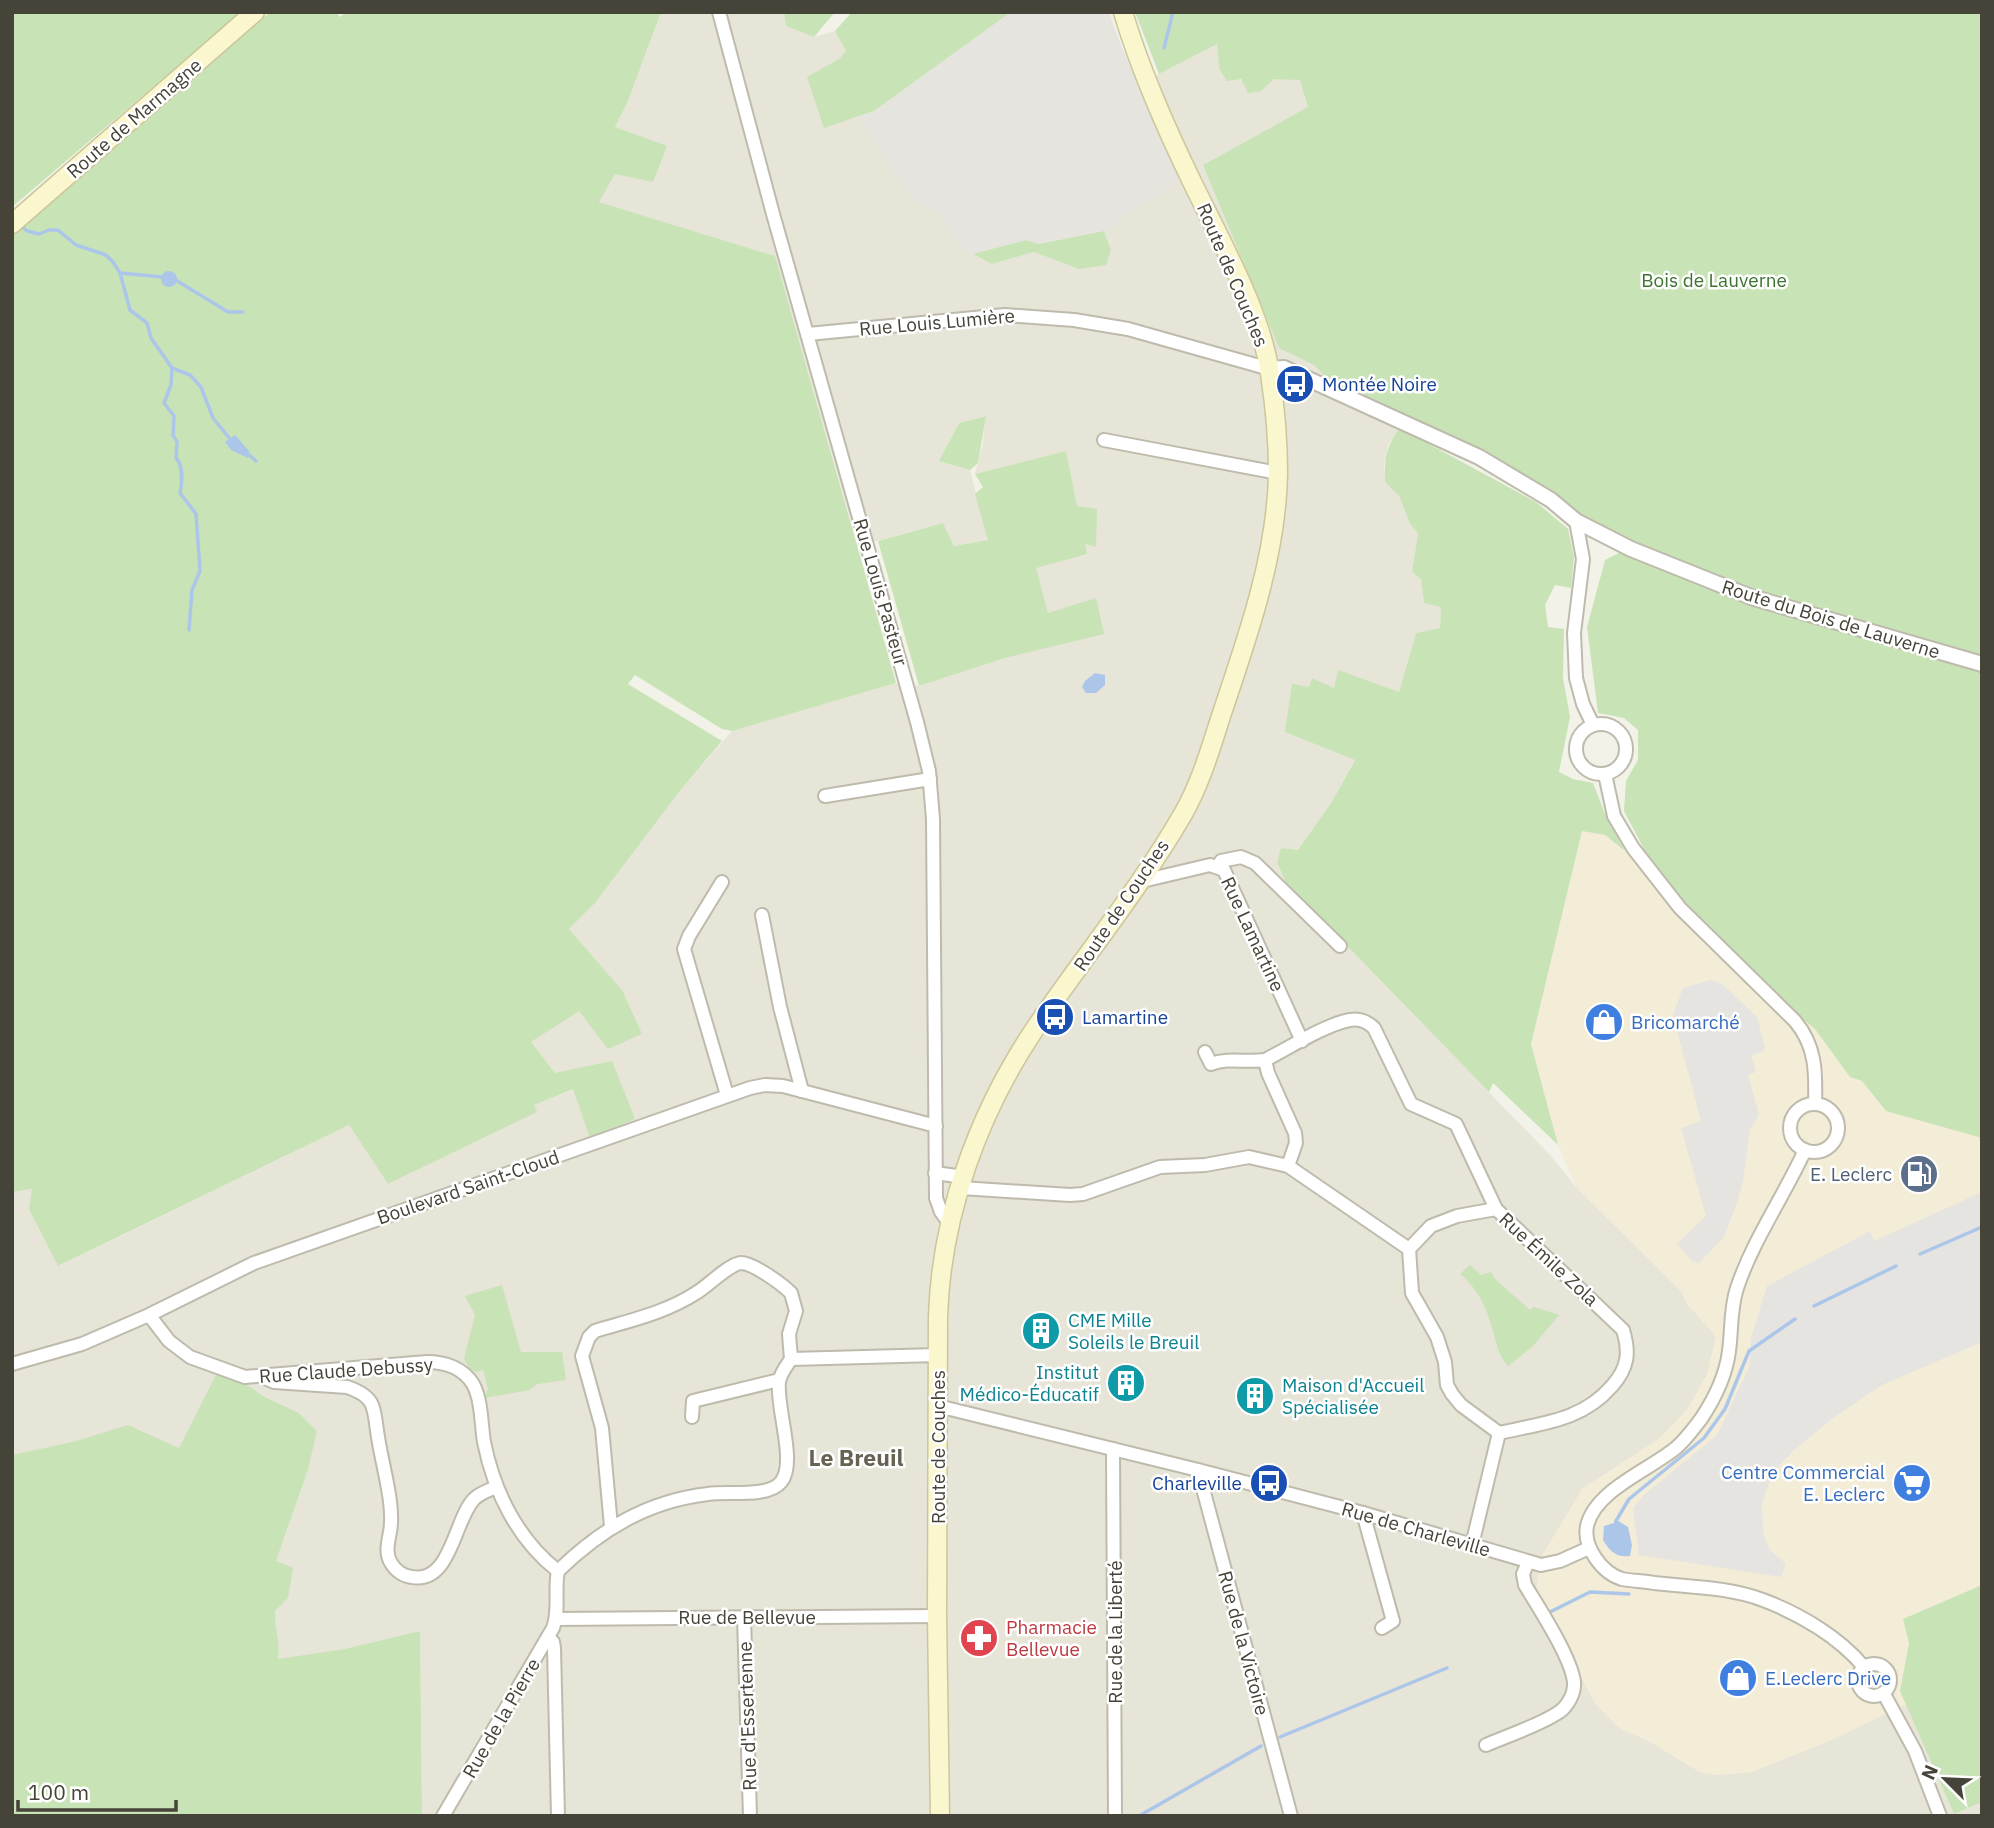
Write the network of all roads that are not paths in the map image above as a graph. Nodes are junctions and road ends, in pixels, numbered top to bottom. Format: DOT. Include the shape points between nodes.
graph roads {
  1 [pos="255,12"];
  2 [pos="719,12"];
  3 [pos="1123,12"];
  4 [pos="12,224"];
  5 [pos="808,334"];
  6 [pos="1270,369"];
  7 [pos="1104,440"];
  8 [pos="1278,473"];
  9 [pos="1576,521"];
  10 [pos="1982,664"];
  11 [pos="1594,725"];
  12 [pos="1605,774"];
  13 [pos="930,779"];
  14 [pos="825,796"];
  15 [pos="1218,866"];
  16 [pos="722,882"];
  17 [pos="1138,882"];
  18 [pos="761,915"];
  19 [pos="1340,946"];
  20 [pos="1302,1041"];
  21 [pos="1205,1052"];
  22 [pos="1265,1060"];
  23 [pos="803,1091"];
  24 [pos="727,1095"];
  25 [pos="1815,1104"];
  26 [pos="936,1126"];
  27 [pos="1805,1150"];
  28 [pos="1288,1166"];
  29 [pos="935,1173"];
  30 [pos="962,1182"];
  31 [pos="1496,1209"];
  32 [pos="953,1215"];
  33 [pos="1409,1249"];
  34 [pos="149,1315"];
  35 [pos="938,1355"];
  36 [pos="791,1359"];
  37 [pos="12,1364"];
  38 [pos="264,1375"];
  39 [pos="779,1380"];
  40 [pos="938,1406"];
  41 [pos="692,1417"];
  42 [pos="1499,1433"];
  43 [pos="1113,1449"];
  44 [pos="1198,1469"];
  45 [pos="497,1487"];
  46 [pos="1363,1513"];
  47 [pos="611,1526"];
  48 [pos="1472,1545"];
  49 [pos="1589,1548"];
  50 [pos="1528,1562"];
  51 [pos="558,1571"];
  52 [pos="937,1616"];
  53 [pos="744,1617"];
  54 [pos="557,1619"];
  55 [pos="1382,1628"];
  56 [pos="548,1637"];
  57 [pos="1864,1667"];
  58 [pos="1884,1694"];
  59 [pos="1486,1745"];
  60 [pos="443,1816"];
  61 [pos="558,1816"];
  62 [pos="750,1816"];
  63 [pos="940,1816"];
  64 [pos="1115,1816"];
  65 [pos="1291,1816"];
  66 [pos="1940,1816"];
  1 -- 4 [label="main road, Route de Marmagne"];
  2 -- 5 [label="street, Rue Louis Pasteur"];
  3 -- 6 [label="main road, Route de Couches" via="1145,73 1264,342"];
  5 -- 6 [label="street, Rue Louis Lumière" via="1027,315 1128,329"];
  5 -- 13 [label="street, Rue Louis Pasteur"];
  6 -- 8 [label="main road, Route de Couches"];
  6 -- 9 [label="street, Route du Bois de Lauverne" via="1284,368 1479,457 1551,500"];
  7 -- 8 [label="street"];
  8 -- 17 [label="main road, Route de Couches" via="1267,563 1208,755 1183,814"];
  9 -- 10 [label="street, Route du Bois de Lauverne" via="1631,549 1751,597"];
  9 -- 11 [label="street" via="1583,559 1574,633 1576,678"];
  11 -- 12 [label="street" via="1578,739 1576,754 1590,772"];
  11 -- 12 [label="street" via="1611,726 1623,738 1621,764"];
  12 -- 25 [label="street" via="1614,816 1633,848 1680,908 1808,1037 1816,1076"];
  13 -- 14 [label="street"];
  13 -- 26 [label="street, Rue Louis Pasteur"];
  15 -- 17 [label="street, Rue Lamartine" via="1199,866"];
  15 -- 19 [label="street" via="1241,857 1255,863"];
  15 -- 20 [label="street, Rue Lamartine" via="1228,875"];
  16 -- 24 [label="street" via="684,949"];
  17 -- 30 [label="main road, Route de Couches" via="1022,1050 981,1129"];
  18 -- 23 [label="street"];
  20 -- 22 [label="street, Rue Émile Zola"];
  20 -- 31 [label="street, Rue Émile Zola" via="1351,1019 1369,1023 1411,1104 1456,1124"];
  21 -- 22 [label="street, Rue Émile Zola" via="1211,1063"];
  22 -- 28 [label="street" via="1295,1133"];
  23 -- 24 [label="street, Boulevard Saint-Cloud" via="765,1085"];
  23 -- 26 [label="street, Boulevard Saint-Cloud"];
  24 -- 34 [label="street, Boulevard Saint-Cloud" via="254,1263"];
  25 -- 27 [label="street" via="1801,1107 1791,1122 1794,1141"];
  25 -- 27 [label="street" via="1832,1111 1838,1130 1826,1148"];
  26 -- 29 [label="street, Rue Louis Pasteur"];
  27 -- 49 [label="street" via="1737,1289 1729,1351 1715,1396 1678,1446 1610,1493 1591,1513 1586,1529"];
  28 -- 30 [label="street" via="1249,1157 1160,1167 1070,1195"];
  28 -- 33 [label="street"];
  29 -- 30 [label="street"];
  29 -- 32 [label="street, Rue Louis Pasteur" via="936,1186"];
  30 -- 32 [label="main road, Route de Couches"];
  31 -- 33 [label="street" via="1431,1226"];
  31 -- 42 [label="street, Rue Émile Zola" via="1619,1325 1628,1348 1623,1373 1596,1404 1576,1415"];
  32 -- 35 [label="main road, Route de Couches" via="939,1282"];
  33 -- 42 [label="street" via="1412,1293 1437,1337 1451,1394"];
  34 -- 37 [label="street, Boulevard Saint-Cloud" via="82,1344"];
  34 -- 38 [label="street, Rue Claude Debussy" via="169,1341 190,1357 245,1377"];
  35 -- 36 [label="street"];
  35 -- 40 [label="main road, Route de Couches"];
  36 -- 39 [label="street"];
  36 -- 47 [label="street" via="789,1334 796,1311 791,1293 742,1263 676,1305 595,1331 582,1356 602,1428"];
  38 -- 45 [label="street, Rue Claude Debussy" via="427,1362 449,1365 463,1372 477,1394"];
  38 -- 45 [label="street" via="274,1382 346,1387 372,1405 391,1516 387,1552 398,1572 418,1578 438,1570 475,1497"];
  39 -- 41 [label="street" via="694,1401"];
  39 -- 47 [label="street" via="788,1456 780,1484 762,1492 681,1498"];
  40 -- 43 [label="street, Rue de Charleville"];
  40 -- 52 [label="main road, Route de Couches"];
  42 -- 48 [label="street"];
  43 -- 44 [label="street, Rue de Charleville"];
  43 -- 64 [label="street, Rue de la Liberté"];
  44 -- 46 [label="street, Rue de Charleville"];
  44 -- 65 [label="street, Rue de la Victoire"];
  45 -- 51 [label="street, Rue Claude Debussy" via="527,1540"];
  46 -- 48 [label="street, Rue de Charleville"];
  46 -- 55 [label="street" via="1393,1621"];
  47 -- 51 [label="street"];
  48 -- 50 [label="street, Rue de Charleville"];
  49 -- 50 [label="street, Rue de Charleville" via="1560,1561"];
  49 -- 57 [label="street" via="1601,1567 1620,1579 1762,1599 1829,1635"];
  50 -- 59 [label="street" via="1525,1585 1567,1662 1574,1689 1557,1714"];
  51 -- 54 [label="street"];
  52 -- 53 [label="street, Rue de Bellevue"];
  52 -- 63 [label="main road, Route de Couches"];
  53 -- 54 [label="street, Rue de Bellevue"];
  53 -- 62 [label="street, Rue d'Essertenne"];
  54 -- 56 [label="street, Rue de la Pierre"];
  56 -- 60 [label="street, Rue de la Pierre"];
  56 -- 61 [label="street" via="554,1648"];
  57 -- 58 [label="street" via="1858,1675 1860,1690 1873,1697"];
  57 -- 58 [label="street" via="1879,1664 1887,1671 1891,1680"];
  58 -- 66 [label="street" via="1916,1751"];
}
